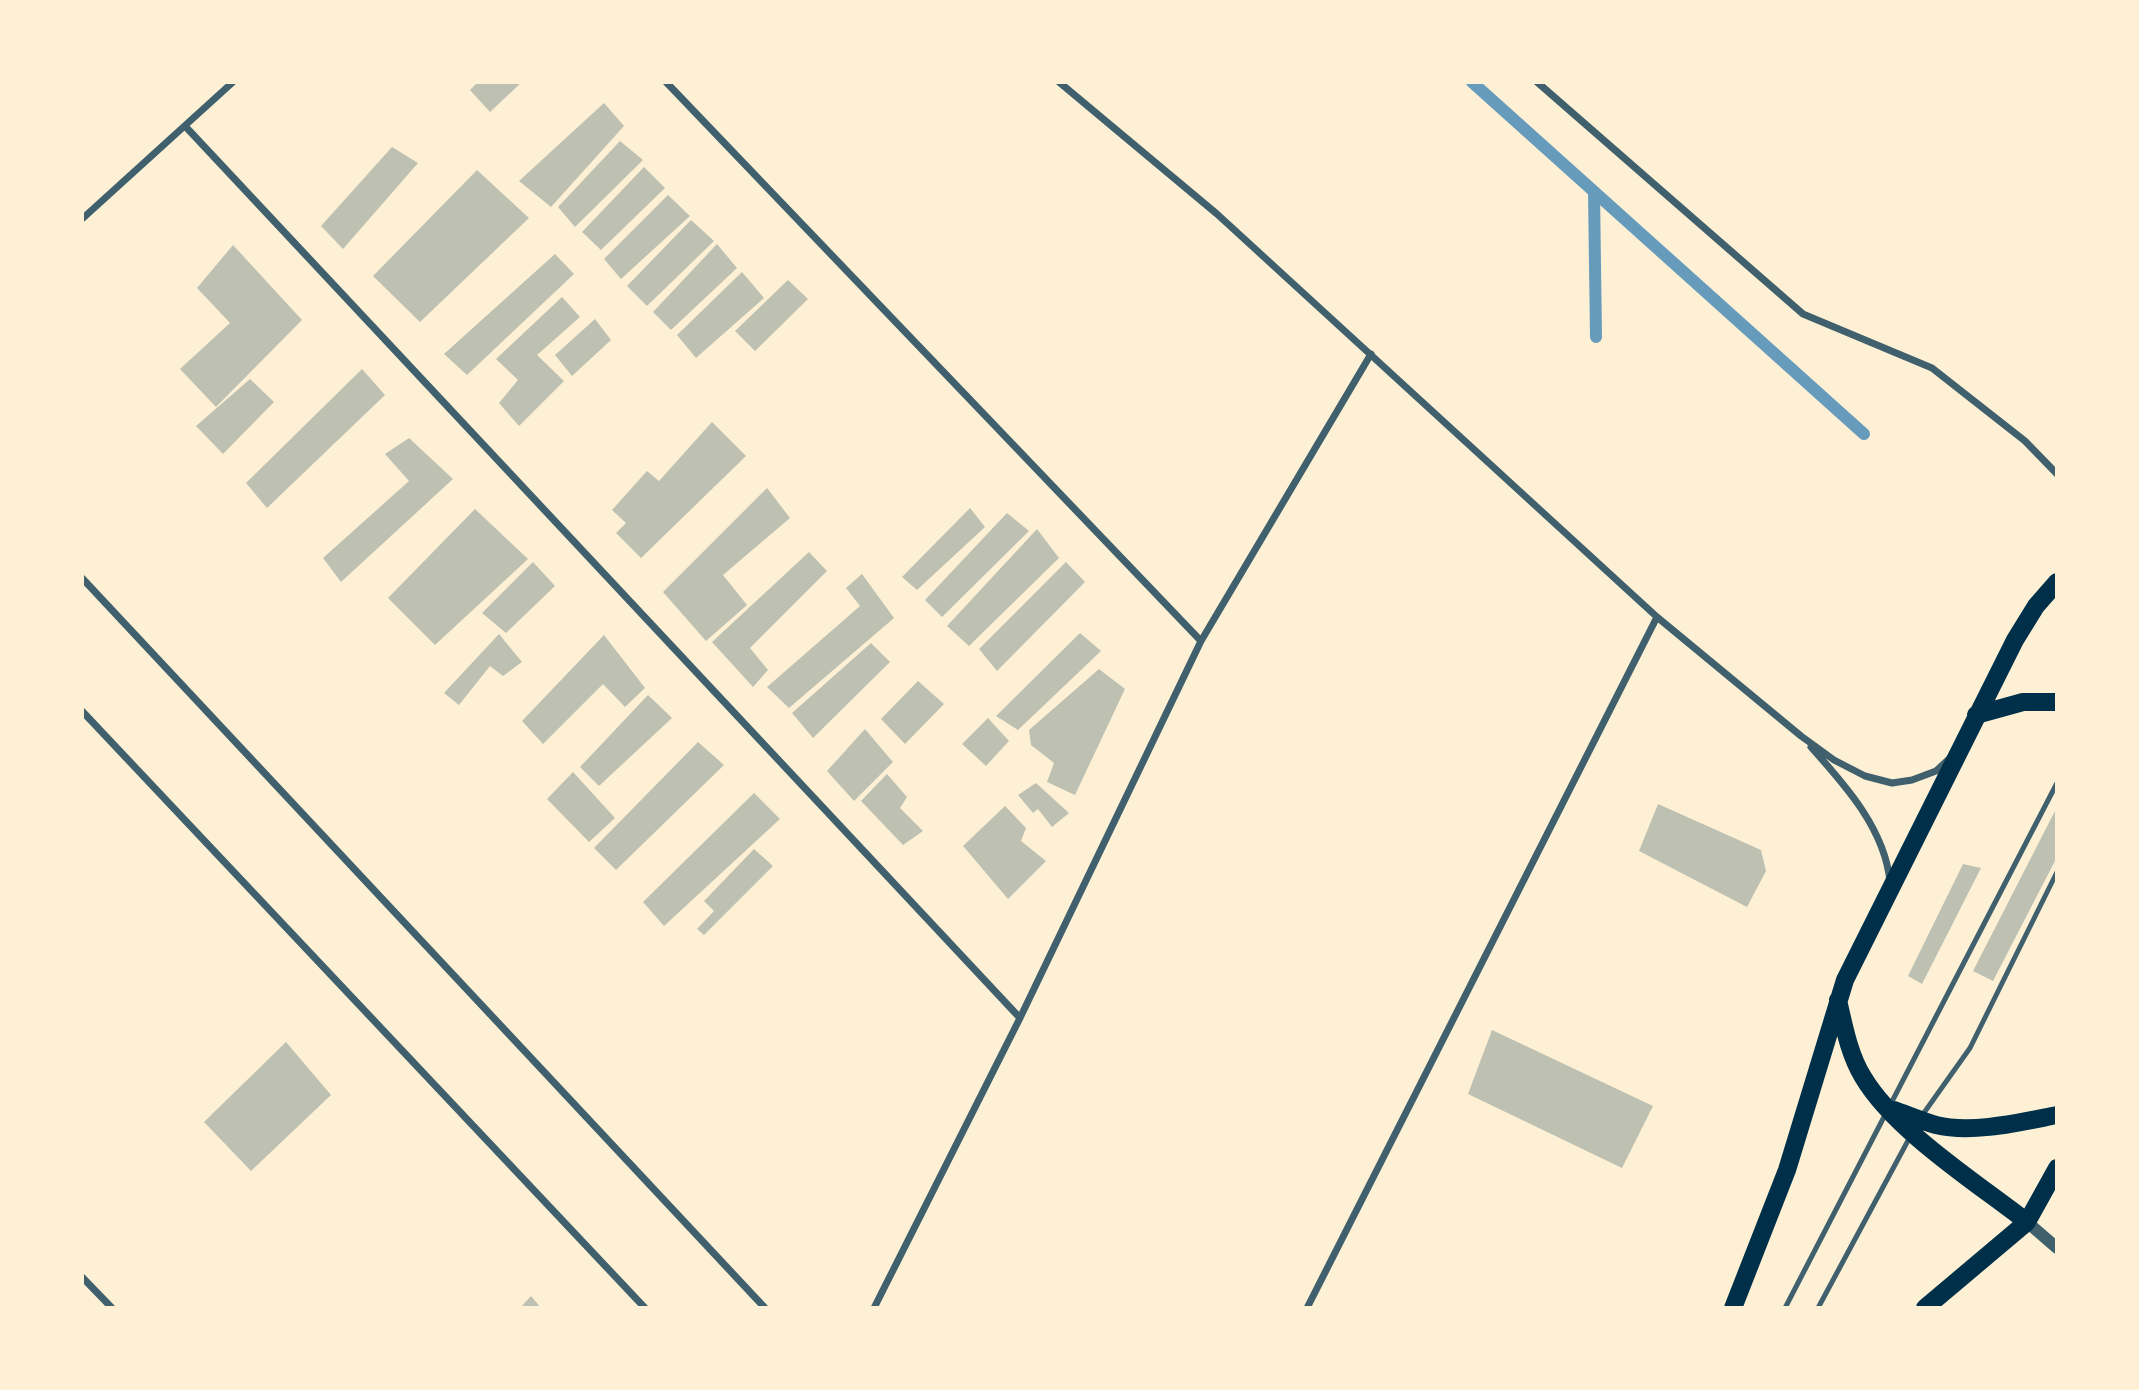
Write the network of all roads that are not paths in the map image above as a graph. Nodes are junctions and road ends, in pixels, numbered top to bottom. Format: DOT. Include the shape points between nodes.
graph roads {
  1 [pos="233,82"];
  2 [pos="1059,82"];
  3 [pos="1537,82"];
  4 [pos="670,85"];
  5 [pos="185,125"];
  6 [pos="82,219"];
  7 [pos="1371,354"];
  8 [pos="2057,474"];
  9 [pos="82,578"];
  10 [pos="2057,582"];
  11 [pos="1657,617"];
  12 [pos="1201,641"];
  13 [pos="2057,702"];
  14 [pos="82,711"];
  15 [pos="1976,715"];
  16 [pos="1801,736"];
  17 [pos="1960,749"];
  18 [pos="2057,783"];
  19 [pos="2057,872"];
  20 [pos="1891,891"];
  21 [pos="1838,1000"];
  22 [pos="1020,1018"];
  23 [pos="1888,1107"];
  24 [pos="2057,1115"];
  25 [pos="1916,1126"];
  26 [pos="2057,1168"];
  27 [pos="2027,1222"];
  28 [pos="2057,1248"];
  29 [pos="82,1277"];
  30 [pos="112,1308"];
  31 [pos="645,1308"];
  32 [pos="765,1308"];
  33 [pos="874,1308"];
  34 [pos="1307,1308"];
  35 [pos="1734,1308"];
  36 [pos="1786,1308"];
  37 [pos="1818,1308"];
  38 [pos="1925,1308"];
  1 -- 5 [label="street"];
  2 -- 7 [label="street" via="1217,214"];
  3 -- 8 [label="street" via="1803,314 1932,368 2025,440"];
  4 -- 12 [label="street"];
  5 -- 6 [label="street"];
  5 -- 22 [label="street"];
  7 -- 11 [label="street"];
  7 -- 12 [label="street"];
  9 -- 32 [label="street"];
  10 -- 15 [label="main road" via="2022,628"];
  11 -- 16 [label="street"];
  11 -- 34 [label="street"];
  12 -- 22 [label="street"];
  13 -- 15 [label="main road" via="2023,702"];
  14 -- 31 [label="street"];
  15 -- 17 [label="main road"];
  16 -- 17 [label="street" via="1855,771 1892,783 1936,771"];
  16 -- 20 [label="street" via="1838,777 1871,826"];
  17 -- 20 [label="main road"];
  18 -- 23 [label="lane"];
  19 -- 25 [label="lane" via="1970,1048"];
  20 -- 21 [label="main road"];
  21 -- 23 [label="main road" via="1862,1075"];
  21 -- 35 [label="main road" via="1787,1170"];
  22 -- 33 [label="street"];
  23 -- 25 [label="main road"];
  23 -- 36 [label="lane"];
  24 -- 25 [label="main road" via="2017,1125"];
  25 -- 27 [label="main road"];
  25 -- 37 [label="lane"];
  26 -- 27 [label="main road"];
  27 -- 28 [label="street"];
  27 -- 38 [label="main road"];
  29 -- 30 [label="street"];
}
